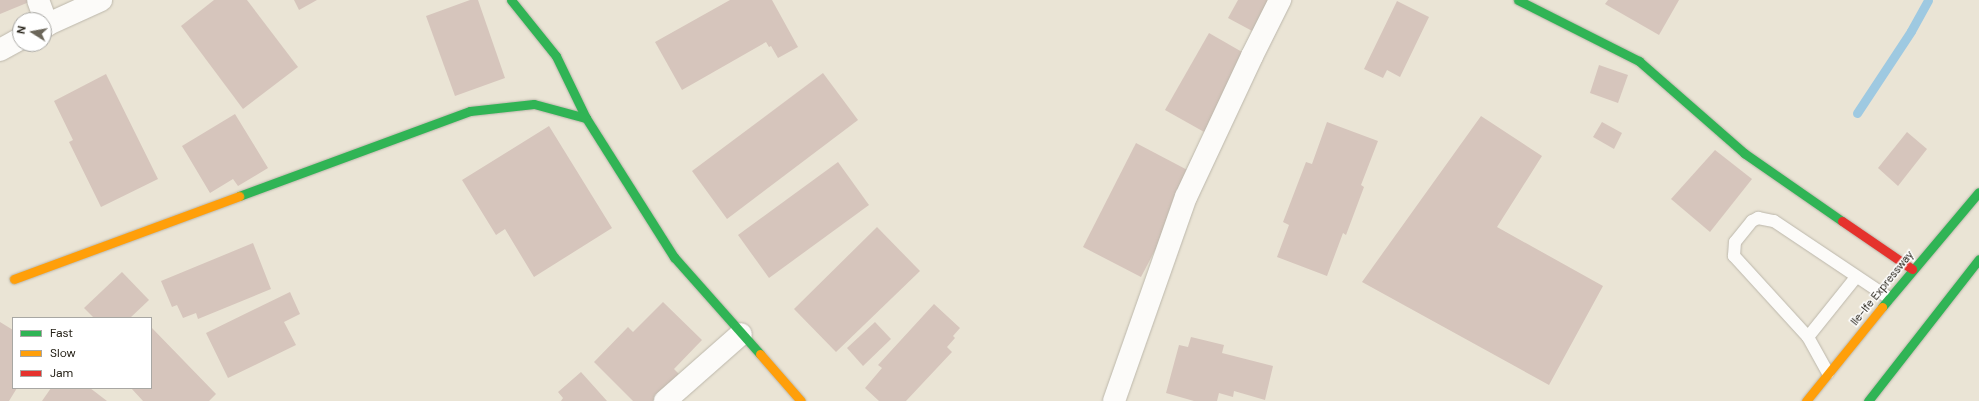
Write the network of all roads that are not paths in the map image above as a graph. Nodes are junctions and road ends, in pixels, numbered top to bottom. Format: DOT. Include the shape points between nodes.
graph roads {
  1 [pos="38,0"];
  2 [pos="101,0"];
  3 [pos="512,0"];
  4 [pos="1280,0"];
  5 [pos="1518,0"];
  6 [pos="41,12"];
  7 [pos="52,22"];
  8 [pos="12,43"];
  9 [pos="0,50"];
  10 [pos="586,118"];
  11 [pos="1979,192"];
  12 [pos="1979,259"];
  13 [pos="1912,269"];
  14 [pos="1856,277"];
  15 [pos="14,279"];
  16 [pos="1889,298"];
  17 [pos="741,334"];
  18 [pos="1808,337"];
  19 [pos="1828,373"];
  20 [pos="665,401"];
  21 [pos="801,401"];
  22 [pos="1114,401"];
  23 [pos="1806,401"];
  24 [pos="1868,401"];
  1 -- 6 [label="street"];
  2 -- 7 [label="street"];
  3 -- 10 [label="main road" via="556,56"];
  4 -- 22 [label="street" via="1186,197"];
  5 -- 13 [label="main road" via="1640,61 1744,153"];
  8 -- 9 [label="street"];
  10 -- 15 [label="main road" via="534,104 470,111"];
  10 -- 17 [label="main road" via="674,257"];
  11 -- 13 [label="main road, Ile-Ife Expressway"];
  12 -- 24 [label="main road"];
  13 -- 16 [label="main road, Ile-Ife Expressway"];
  14 -- 16 [label="lane"];
  14 -- 18 [label="lane"];
  14 -- 18 [label="lane" via="1766,218 1752,221 1735,242 1734,256"];
  16 -- 19 [label="main road, Ile-Ife Expressway"];
  17 -- 20 [label="street"];
  17 -- 21 [label="main road"];
  18 -- 19 [label="lane"];
  19 -- 23 [label="main road, Ile-Ife Expressway"];
}
